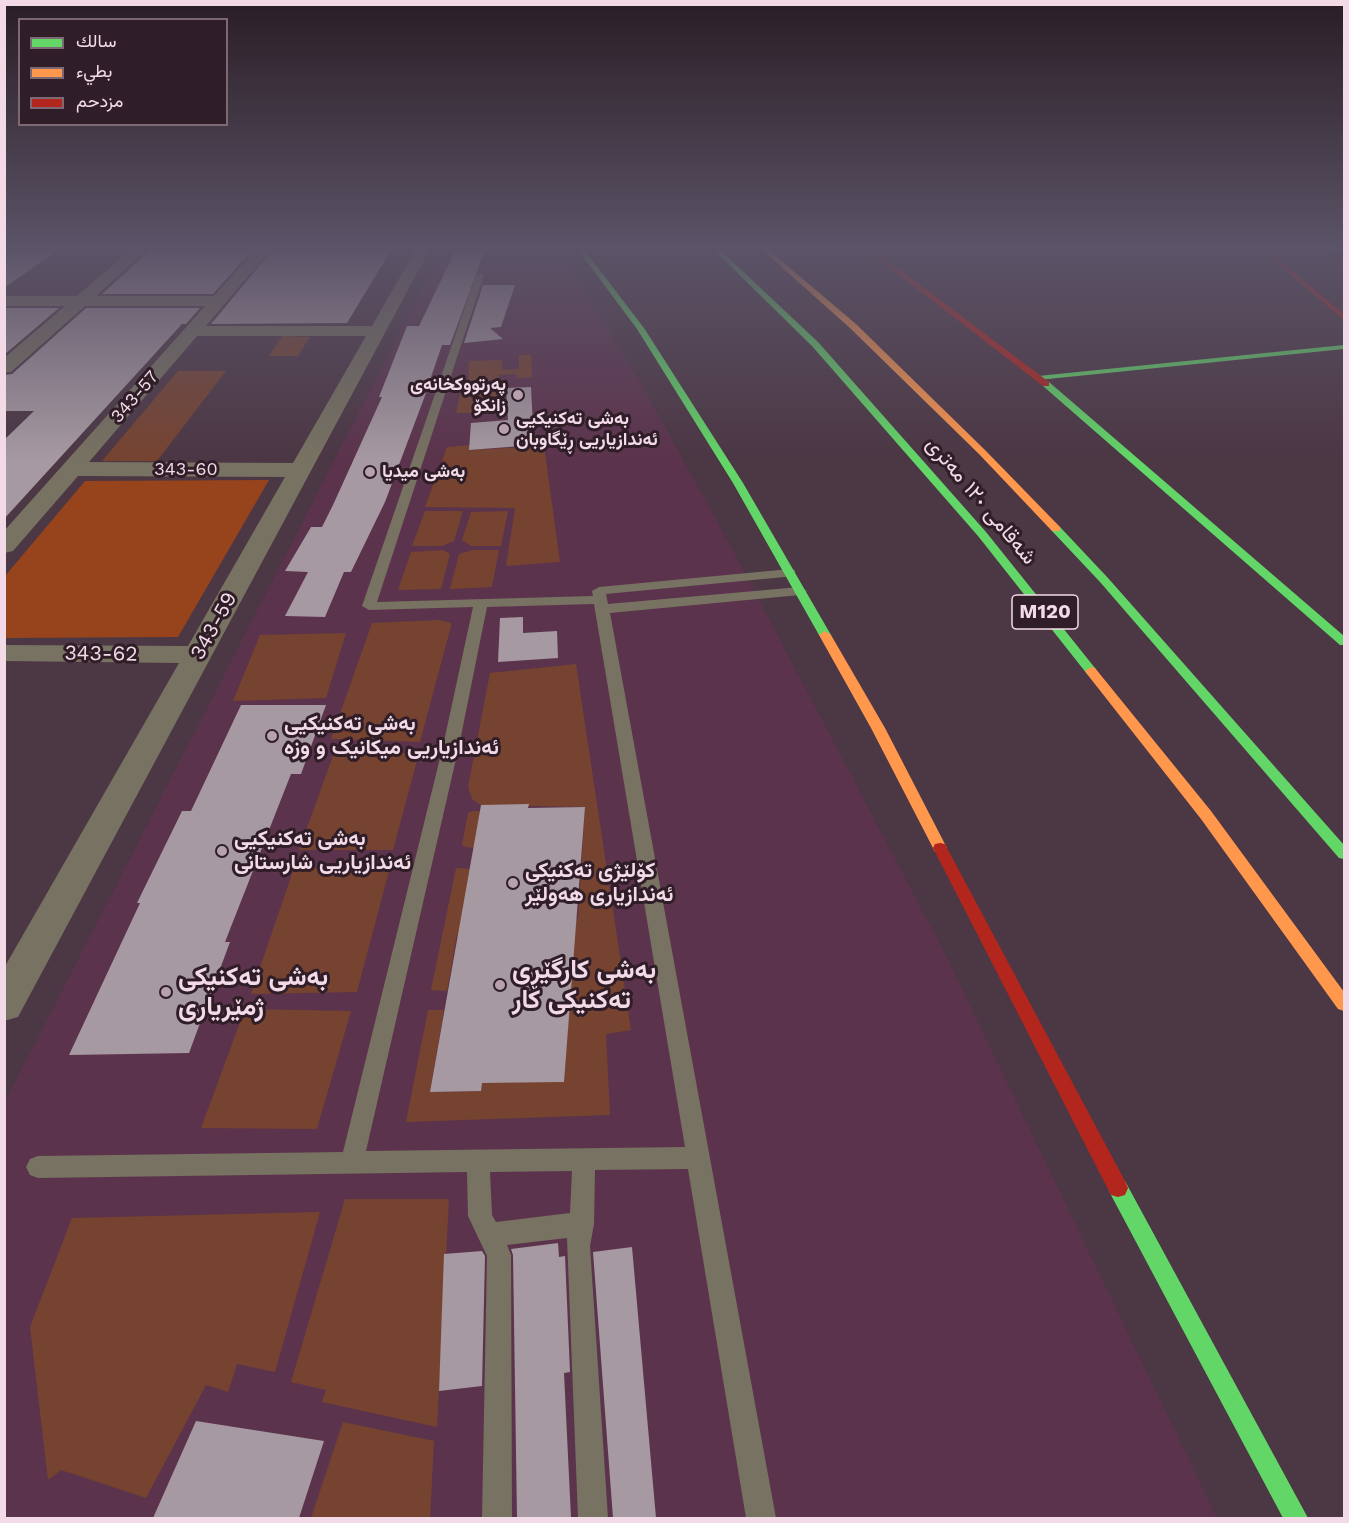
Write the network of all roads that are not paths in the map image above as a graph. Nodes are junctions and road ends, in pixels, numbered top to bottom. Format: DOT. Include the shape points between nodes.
graph roads {
  1 [pos="61,318"];
  2 [pos="204,318"];
  3 [pos="385,318"];
  4 [pos="466,318"];
  5 [pos="633,318"];
  6 [pos="788,318"];
  7 [pos="844,318"];
  8 [pos="959,318"];
  9 [pos="193,331"];
  10 [pos="377,332"];
  11 [pos="1344,347"];
  12 [pos="4,368"];
  13 [pos="1038,378"];
  14 [pos="1073,391"];
  15 [pos="1056,392"];
  16 [pos="72,469"];
  17 [pos="300,470"];
  18 [pos="4,517"];
  19 [pos="30,517"];
  20 [pos="4,546"];
  21 [pos="790,573"];
  22 [pos="800,591"];
  23 [pos="601,600"];
  24 [pos="481,604"];
  25 [pos="1344,642"];
  26 [pos="4,653"];
  27 [pos="198,656"];
  28 [pos="1344,854"];
  29 [pos="1344,1004"];
  30 [pos="4,1005"];
  31 [pos="697,1158"];
  32 [pos="584,1161"];
  33 [pos="352,1162"];
  34 [pos="478,1162"];
  35 [pos="38,1167"];
  36 [pos="582,1224"];
  37 [pos="489,1234"];
  38 [pos="497,1518"];
  39 [pos="593,1518"];
  40 [pos="761,1518"];
  41 [pos="1296,1518"];
  1 -- 12 [label="street"];
  2 -- 9 [label="street, 343-57"];
  3 -- 10 [label="street, 343-59"];
  4 -- 24 [label="lane" via="369,606"];
  5 -- 21 [label="main road"];
  6 -- 29 [label="main road, شەقامی ١٢٠ مەتری / M120" via="982,534 1206,815"];
  7 -- 28 [label="main road, شەقامی ١٢٠ مەتری / M120" via="1104,580"];
  8 -- 13 [label="main road"];
  9 -- 10 [label="street"];
  9 -- 16 [label="street, 343-57"];
  10 -- 17 [label="street, 343-59"];
  11 -- 13 [label="main road"];
  13 -- 15 [label="main road"];
  14 -- 15 [label="main road"];
  15 -- 25 [label="main road"];
  16 -- 17 [label="street, 343-60"];
  16 -- 19 [label="street, 343-57"];
  17 -- 27 [label="street, 343-59"];
  18 -- 19 [label="street"];
  19 -- 20 [label="street, 343-57"];
  21 -- 22 [label="main road"];
  21 -- 23 [label="lane"];
  22 -- 23 [label="lane"];
  22 -- 41 [label="main road" via="878,728"];
  23 -- 24 [label="lane"];
  23 -- 31 [label="lane"];
  24 -- 33 [label="lane" via="449,757"];
  26 -- 27 [label="street, 343-62"];
  27 -- 30 [label="street, 343-59"];
  31 -- 32 [label="lane"];
  31 -- 40 [label="lane"];
  32 -- 34 [label="lane"];
  32 -- 36 [label="lane"];
  33 -- 34 [label="lane"];
  33 -- 35 [label="lane"];
  34 -- 37 [label="lane" via="480,1216"];
  36 -- 37 [label="lane"];
  36 -- 39 [label="lane" via="578,1246"];
  37 -- 38 [label="lane" via="500,1255"];
}
